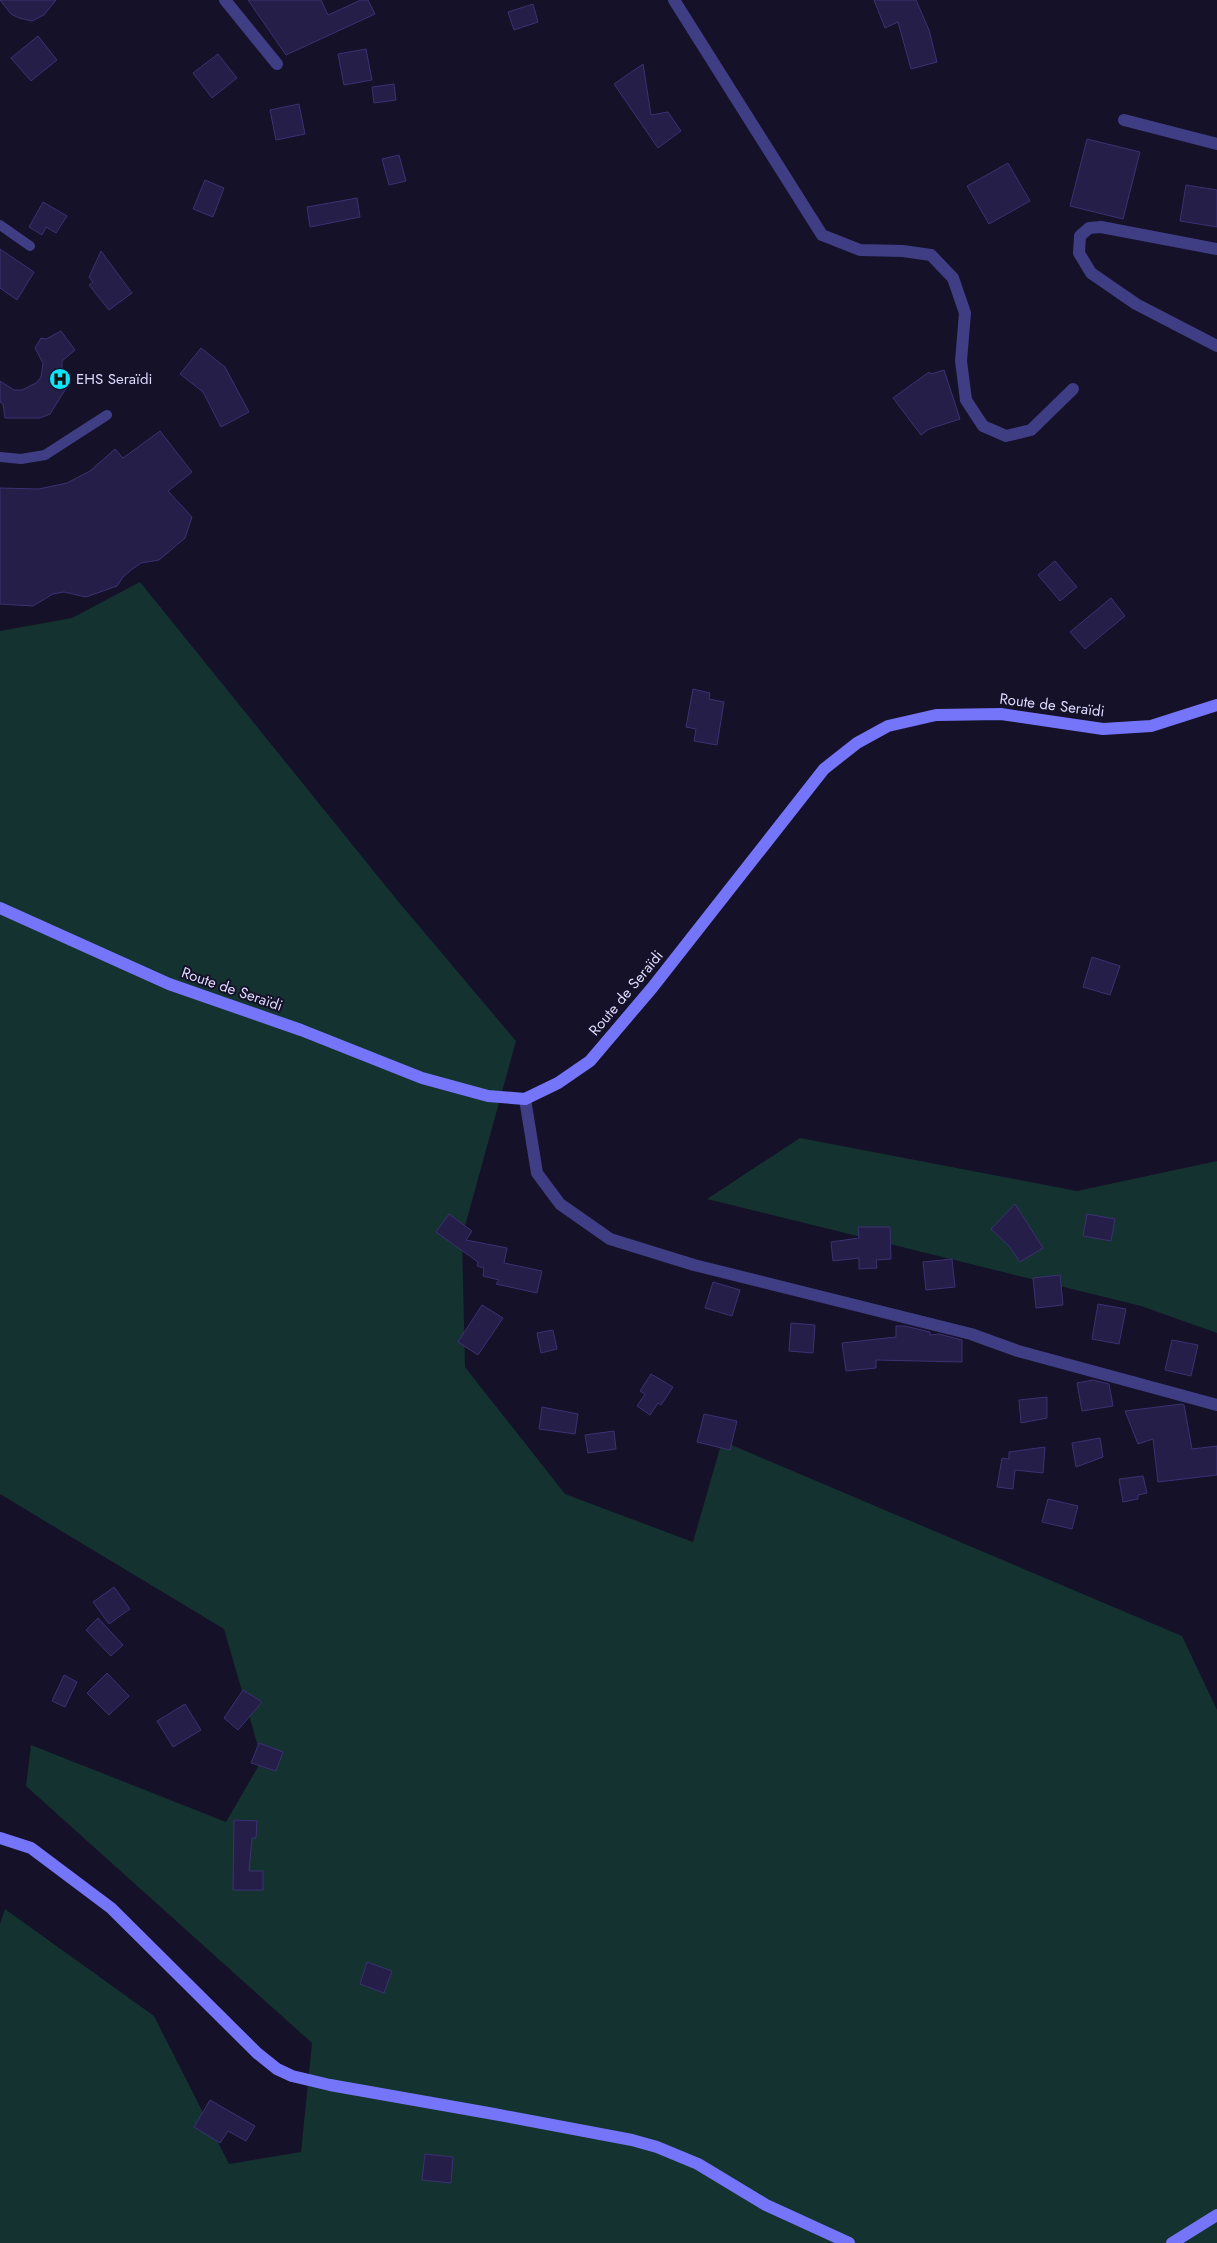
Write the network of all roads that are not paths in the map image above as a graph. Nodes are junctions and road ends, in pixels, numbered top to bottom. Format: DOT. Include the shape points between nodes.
graph roads {
  1 [pos="225,0"];
  2 [pos="674,0"];
  3 [pos="277,64"];
  4 [pos="1124,120"];
  5 [pos="1217,144"];
  6 [pos="0,225"];
  7 [pos="30,246"];
  8 [pos="1217,249"];
  9 [pos="1217,346"];
  10 [pos="1073,389"];
  11 [pos="107,415"];
  12 [pos="0,457"];
  13 [pos="1217,705"];
  14 [pos="0,908"];
  15 [pos="525,1099"];
  16 [pos="1217,1405"];
  17 [pos="0,1838"];
  18 [pos="1217,2215"];
  19 [pos="849,2243"];
  20 [pos="1172,2243"];
  1 -- 3 [label="street"];
  2 -- 10 [label="street" via="822,235 860,250 930,255 953,278 965,312 961,361 966,400 984,426 1006,436 1031,430"];
  4 -- 5 [label="street"];
  6 -- 7 [label="lane"];
  8 -- 9 [label="street" via="1101,227 1089,228 1080,236 1079,253 1091,273 1136,304"];
  11 -- 12 [label="lane" via="45,455 20,459"];
  13 -- 15 [label="main road, Route de Seraïdi" via="1151,726 1103,729 1001,714 936,715 888,726 857,743 824,768 652,988 590,1061 558,1084"];
  14 -- 15 [label="main road, Route de Seraïdi" via="169,984 301,1030 422,1078 488,1096"];
  15 -- 16 [label="street" via="537,1173 560,1204 610,1239 694,1265 971,1334 1018,1351"];
  17 -- 19 [label="main road" via="31,1848 111,1908 277,2069 330,2086 533,2121 657,2147 698,2164 766,2205"];
  18 -- 20 [label="main road"];
}
